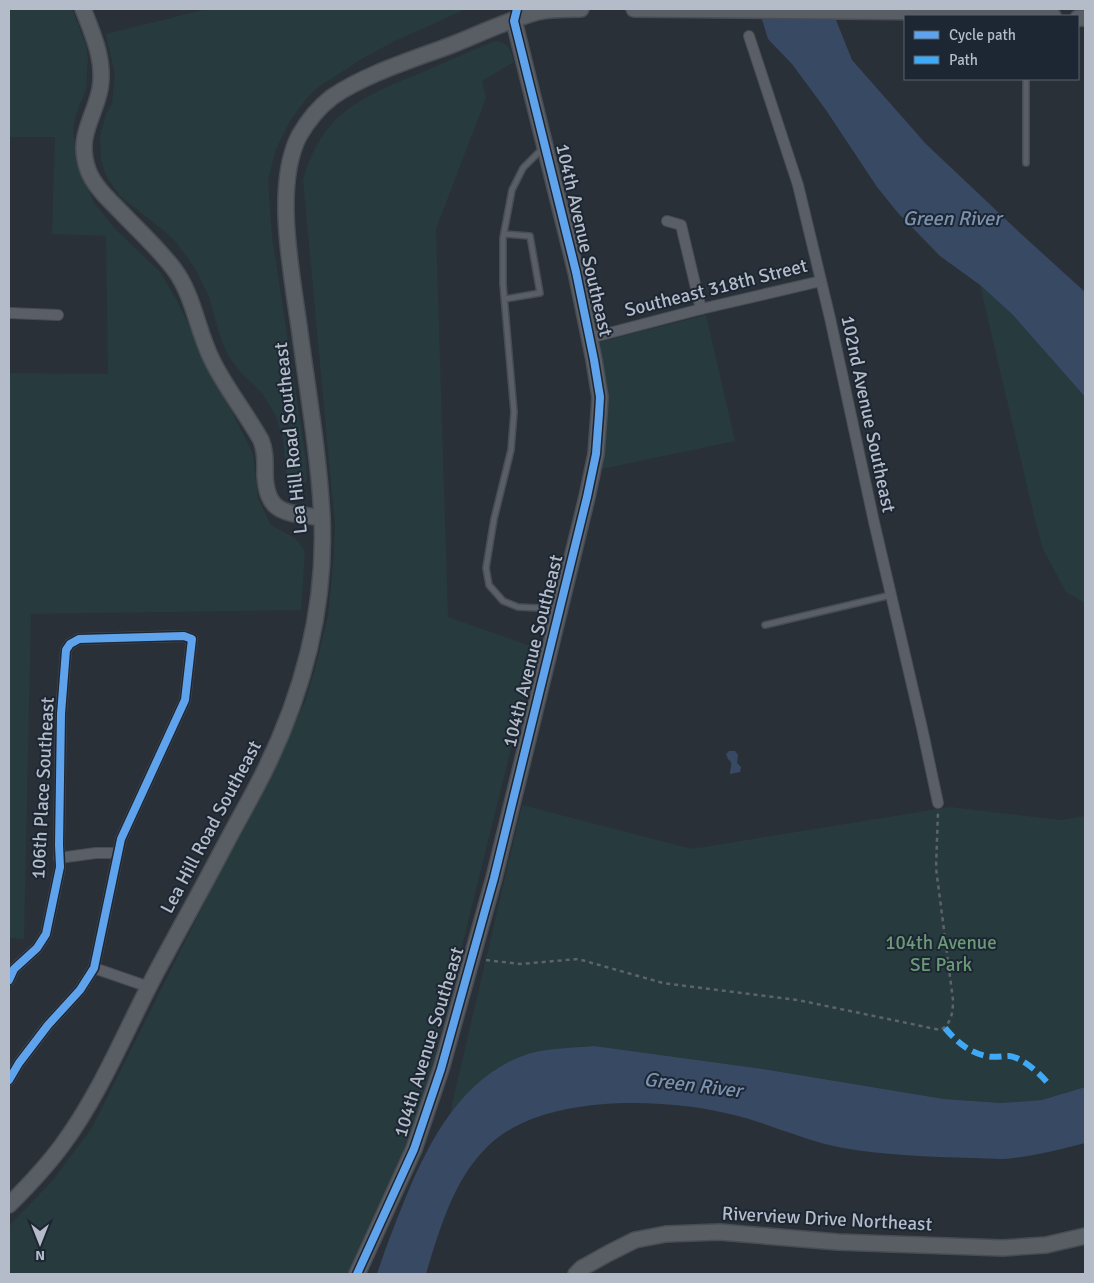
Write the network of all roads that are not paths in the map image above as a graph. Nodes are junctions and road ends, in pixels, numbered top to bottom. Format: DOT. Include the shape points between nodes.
graph roads {
  1 [pos="83,9"];
  2 [pos="581,9"];
  3 [pos="634,9"];
  4 [pos="1028,13"];
  5 [pos="1051,13"];
  6 [pos="515,15"];
  7 [pos="749,36"];
  8 [pos="1026,80"];
  9 [pos="545,146"];
  10 [pos="1026,163"];
  11 [pos="667,221"];
  12 [pos="504,234"];
  13 [pos="821,281"];
  14 [pos="505,299"];
  15 [pos="701,309"];
  16 [pos="9,313"];
  17 [pos="58,316"];
  18 [pos="590,338"];
  19 [pos="322,518"];
  20 [pos="891,595"];
  21 [pos="560,610"];
  22 [pos="765,625"];
  23 [pos="938,803"];
  24 [pos="118,853"];
  25 [pos="60,858"];
  26 [pos="94,968"];
  27 [pos="9,980"];
  28 [pos="149,987"];
  29 [pos="9,1080"];
  30 [pos="9,1205"];
  31 [pos="1085,1236"];
  32 [pos="356,1274"];
  33 [pos="576,1274"];
  1 -- 19 [label="street" via="98,50 101,76 85,140 88,170 99,190 154,246 184,284 212,359 261,440 266,486 272,502 282,511"];
  2 -- 6 [label="street, Lea Hill Road Southeast"];
  3 -- 4 [label="street"];
  4 -- 5 [label="street"];
  6 -- 9 [label="street, 104th Avenue Southeast"];
  6 -- 19 [label="street, Lea Hill Road Southeast" via="361,81 331,98 314,114 300,134 293,152 288,172 287,221"];
  7 -- 13 [label="street, 102nd Avenue Southeast" via="798,185"];
  8 -- 10 [label="lane"];
  9 -- 12 [label="lane" via="523,168 512,190"];
  9 -- 18 [label="street, 104th Avenue Southeast"];
  11 -- 15 [label="street" via="681,225"];
  12 -- 14 [label="lane"];
  12 -- 14 [label="lane" via="530,236 540,293"];
  13 -- 15 [label="street, Southeast 318th Street"];
  13 -- 20 [label="street, 102nd Avenue Southeast"];
  14 -- 21 [label="lane" via="514,412 512,450 494,519 486,568 488,584 503,601 518,607"];
  15 -- 18 [label="street, Southeast 318th Street"];
  16 -- 17 [label="street"];
  18 -- 21 [label="street, 104th Avenue Southeast" via="600,397 596,454"];
  19 -- 28 [label="street, Lea Hill Road Southeast" via="316,620 292,704 264,773"];
  20 -- 22 [label="lane"];
  20 -- 23 [label="street, 102nd Avenue Southeast"];
  21 -- 32 [label="street, 104th Avenue Southeast" via="494,878 431,1102 400,1182"];
  24 -- 25 [label="street, 106th Place Southeast"];
  24 -- 25 [label="street, 106th Place Southeast" via="121,839 185,700 192,639 184,636 79,639 66,650 61,714"];
  24 -- 26 [label="street"];
  25 -- 27 [label="street, 106th Place Southeast" via="46,934 37,948 14,969"];
  26 -- 28 [label="street"];
  26 -- 29 [label="street"];
  28 -- 30 [label="street, Lea Hill Road Southeast" via="104,1076 64,1142"];
  31 -- 33 [label="street, Riverview Drive Northeast" via="1046,1245 1003,1248 838,1242 719,1232 666,1234 635,1240 588,1264"];
}
